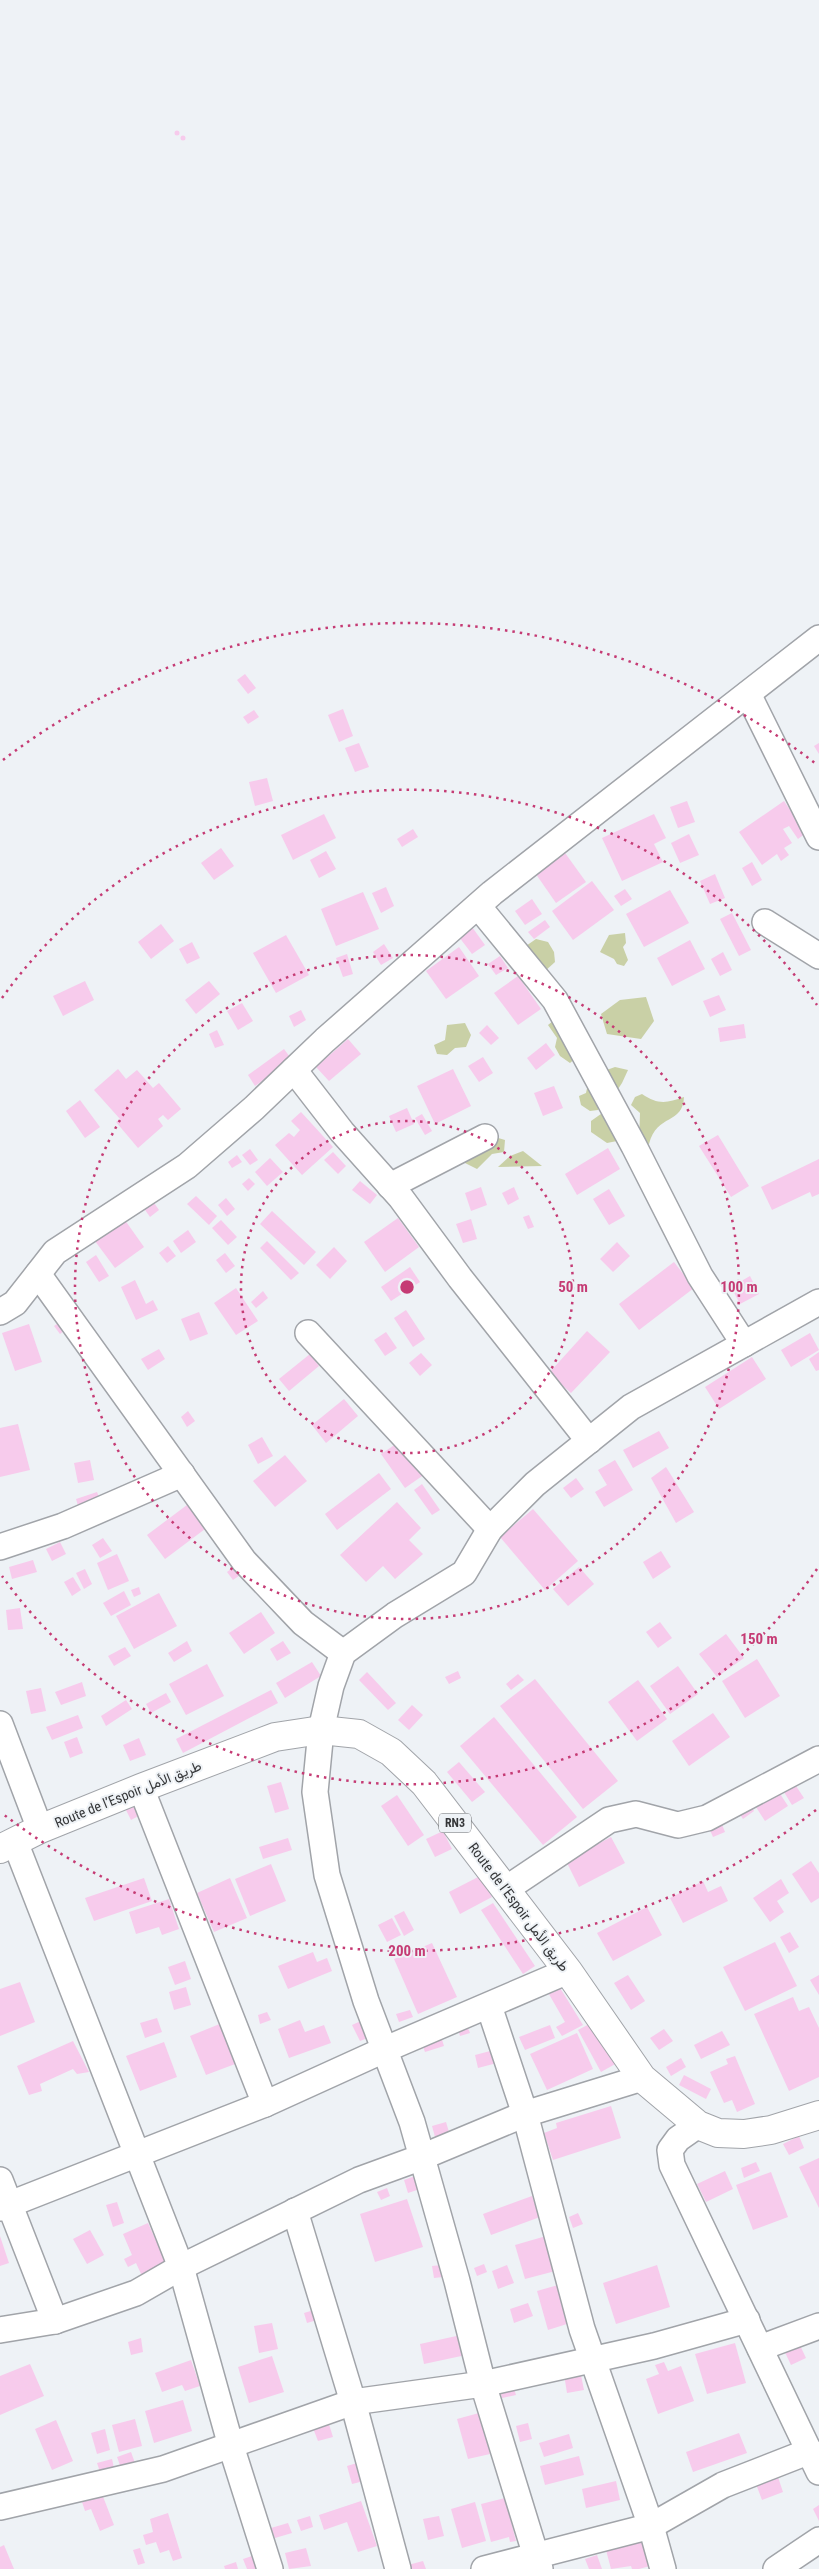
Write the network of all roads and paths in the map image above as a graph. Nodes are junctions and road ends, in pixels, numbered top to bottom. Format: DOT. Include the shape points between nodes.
graph roads {
  1 [pos="819,638"];
  2 [pos="748,694"];
  3 [pos="819,837"];
  4 [pos="478,906"];
  5 [pos="765,922"];
  6 [pos="819,956"];
  7 [pos="294,1070"];
  8 [pos="484,1138"];
  9 [pos="390,1186"];
  10 [pos="38,1274"];
  11 [pos="819,1302"];
  12 [pos="0,1312"];
  13 [pos="308,1333"];
  14 [pos="744,1344"];
  15 [pos="589,1441"];
  16 [pos="182,1474"];
  17 [pos="490,1529"];
  18 [pos="0,1547"];
  19 [pos="343,1653"];
  20 [pos="0,1724"];
  21 [pos="321,1730"];
  22 [pos="819,1759"];
  23 [pos="141,1788"];
  24 [pos="40,1829"];
  25 [pos="8,1845"];
  26 [pos="506,1889"];
  27 [pos="568,1971"];
  28 [pos="490,2006"];
  29 [pos="386,2049"];
  30 [pos="642,2078"];
  31 [pos="265,2104"];
  32 [pos="524,2114"];
  33 [pos="819,2115"];
  34 [pos="698,2125"];
  35 [pos="137,2154"];
  36 [pos="422,2157"];
  37 [pos="0,2180"];
  38 [pos="5,2206"];
  39 [pos="295,2212"];
  40 [pos="181,2267"];
  41 [pos="747,2320"];
  42 [pos="55,2321"];
  43 [pos="819,2326"];
  44 [pos="0,2330"];
  45 [pos="760,2348"];
  46 [pos="593,2360"];
  47 [pos="483,2384"];
  48 [pos="353,2402"];
  49 [pos="231,2446"];
  50 [pos="814,2461"];
  51 [pos="0,2508"];
  52 [pos="651,2526"];
  53 [pos="819,2540"];
  54 [pos="538,2562"];
  55 [pos="270,2569"];
  56 [pos="398,2569"];
  57 [pos="484,2569"];
  58 [pos="663,2569"];
  59 [pos="776,2569"];
  1 -- 2 [label="street"];
  2 -- 3 [label="street"];
  2 -- 4 [label="street"];
  4 -- 7 [label="street"];
  4 -- 14 [label="street" via="555,1000 700,1276"];
  5 -- 6 [label="street"];
  7 -- 9 [label="street" via="342,1132"];
  7 -- 10 [label="street" via="187,1166 55,1252"];
  8 -- 9 [label="street"];
  9 -- 15 [label="street"];
  10 -- 12 [label="street" via="15,1304"];
  10 -- 16 [label="street"];
  11 -- 14 [label="street"];
  13 -- 17 [label="street"];
  14 -- 15 [label="street" via="631,1408"];
  15 -- 17 [label="street" via="535,1484"];
  16 -- 18 [label="street" via="63,1526"];
  16 -- 19 [label="street" via="244,1561 303,1623"];
  17 -- 19 [label="street" via="464,1573 395,1615"];
  19 -- 21 [label="street"];
  20 -- 24 [label="street"];
  21 -- 23 [label="highway, Route de l’Espoir طريق الأمل / RN3" via="275,1737"];
  21 -- 26 [label="highway, Route de l’Espoir طريق الأمل / RN3" via="359,1734 391,1752 424,1783"];
  21 -- 29 [label="street" via="315,1792 327,1875 366,2001"];
  22 -- 26 [label="street" via="707,1818 678,1825 636,1814 609,1820"];
  23 -- 24 [label="highway, Route de l’Espoir طريق الأمل / RN3"];
  23 -- 31 [label="street"];
  24 -- 25 [label="highway, Route de l’Espoir طريق الأمل / RN3"];
  25 -- 35 [label="street"];
  26 -- 27 [label="highway, Route de l’Espoir طريق الأمل / RN3"];
  27 -- 28 [label="street"];
  27 -- 30 [label="highway, Route de l’Espoir طريق الأمل / RN3"];
  28 -- 29 [label="street"];
  28 -- 32 [label="street"];
  29 -- 31 [label="street"];
  29 -- 36 [label="street"];
  30 -- 32 [label="street"];
  30 -- 34 [label="highway, Route de l’Espoir طريق الأمل / RN3"];
  31 -- 35 [label="street"];
  32 -- 36 [label="street"];
  32 -- 46 [label="street"];
  33 -- 34 [label="highway, Route de l’Espoir طريق الأمل / RN3" via="771,2130 744,2134 718,2133"];
  34 -- 41 [label="street" via="670,2150 672,2165"];
  35 -- 38 [label="street"];
  35 -- 40 [label="street"];
  36 -- 39 [label="street" via="359,2180"];
  36 -- 47 [label="street"];
  37 -- 38 [label="street"];
  38 -- 42 [label="street"];
  39 -- 40 [label="street"];
  39 -- 48 [label="street"];
  40 -- 42 [label="street" via="136,2293"];
  40 -- 49 [label="street"];
  41 -- 45 [label="street"];
  41 -- 46 [label="street"];
  42 -- 44 [label="street"];
  43 -- 45 [label="street"];
  45 -- 50 [label="street"];
  46 -- 47 [label="street"];
  46 -- 52 [label="street"];
  47 -- 48 [label="street"];
  47 -- 54 [label="street"];
  48 -- 49 [label="street"];
  48 -- 56 [label="street"];
  49 -- 51 [label="street" via="163,2469"];
  49 -- 55 [label="street"];
  50 -- 52 [label="street" via="723,2485"];
  52 -- 54 [label="street"];
  52 -- 58 [label="street"];
  53 -- 59 [label="street"];
  54 -- 57 [label="street"];
}
